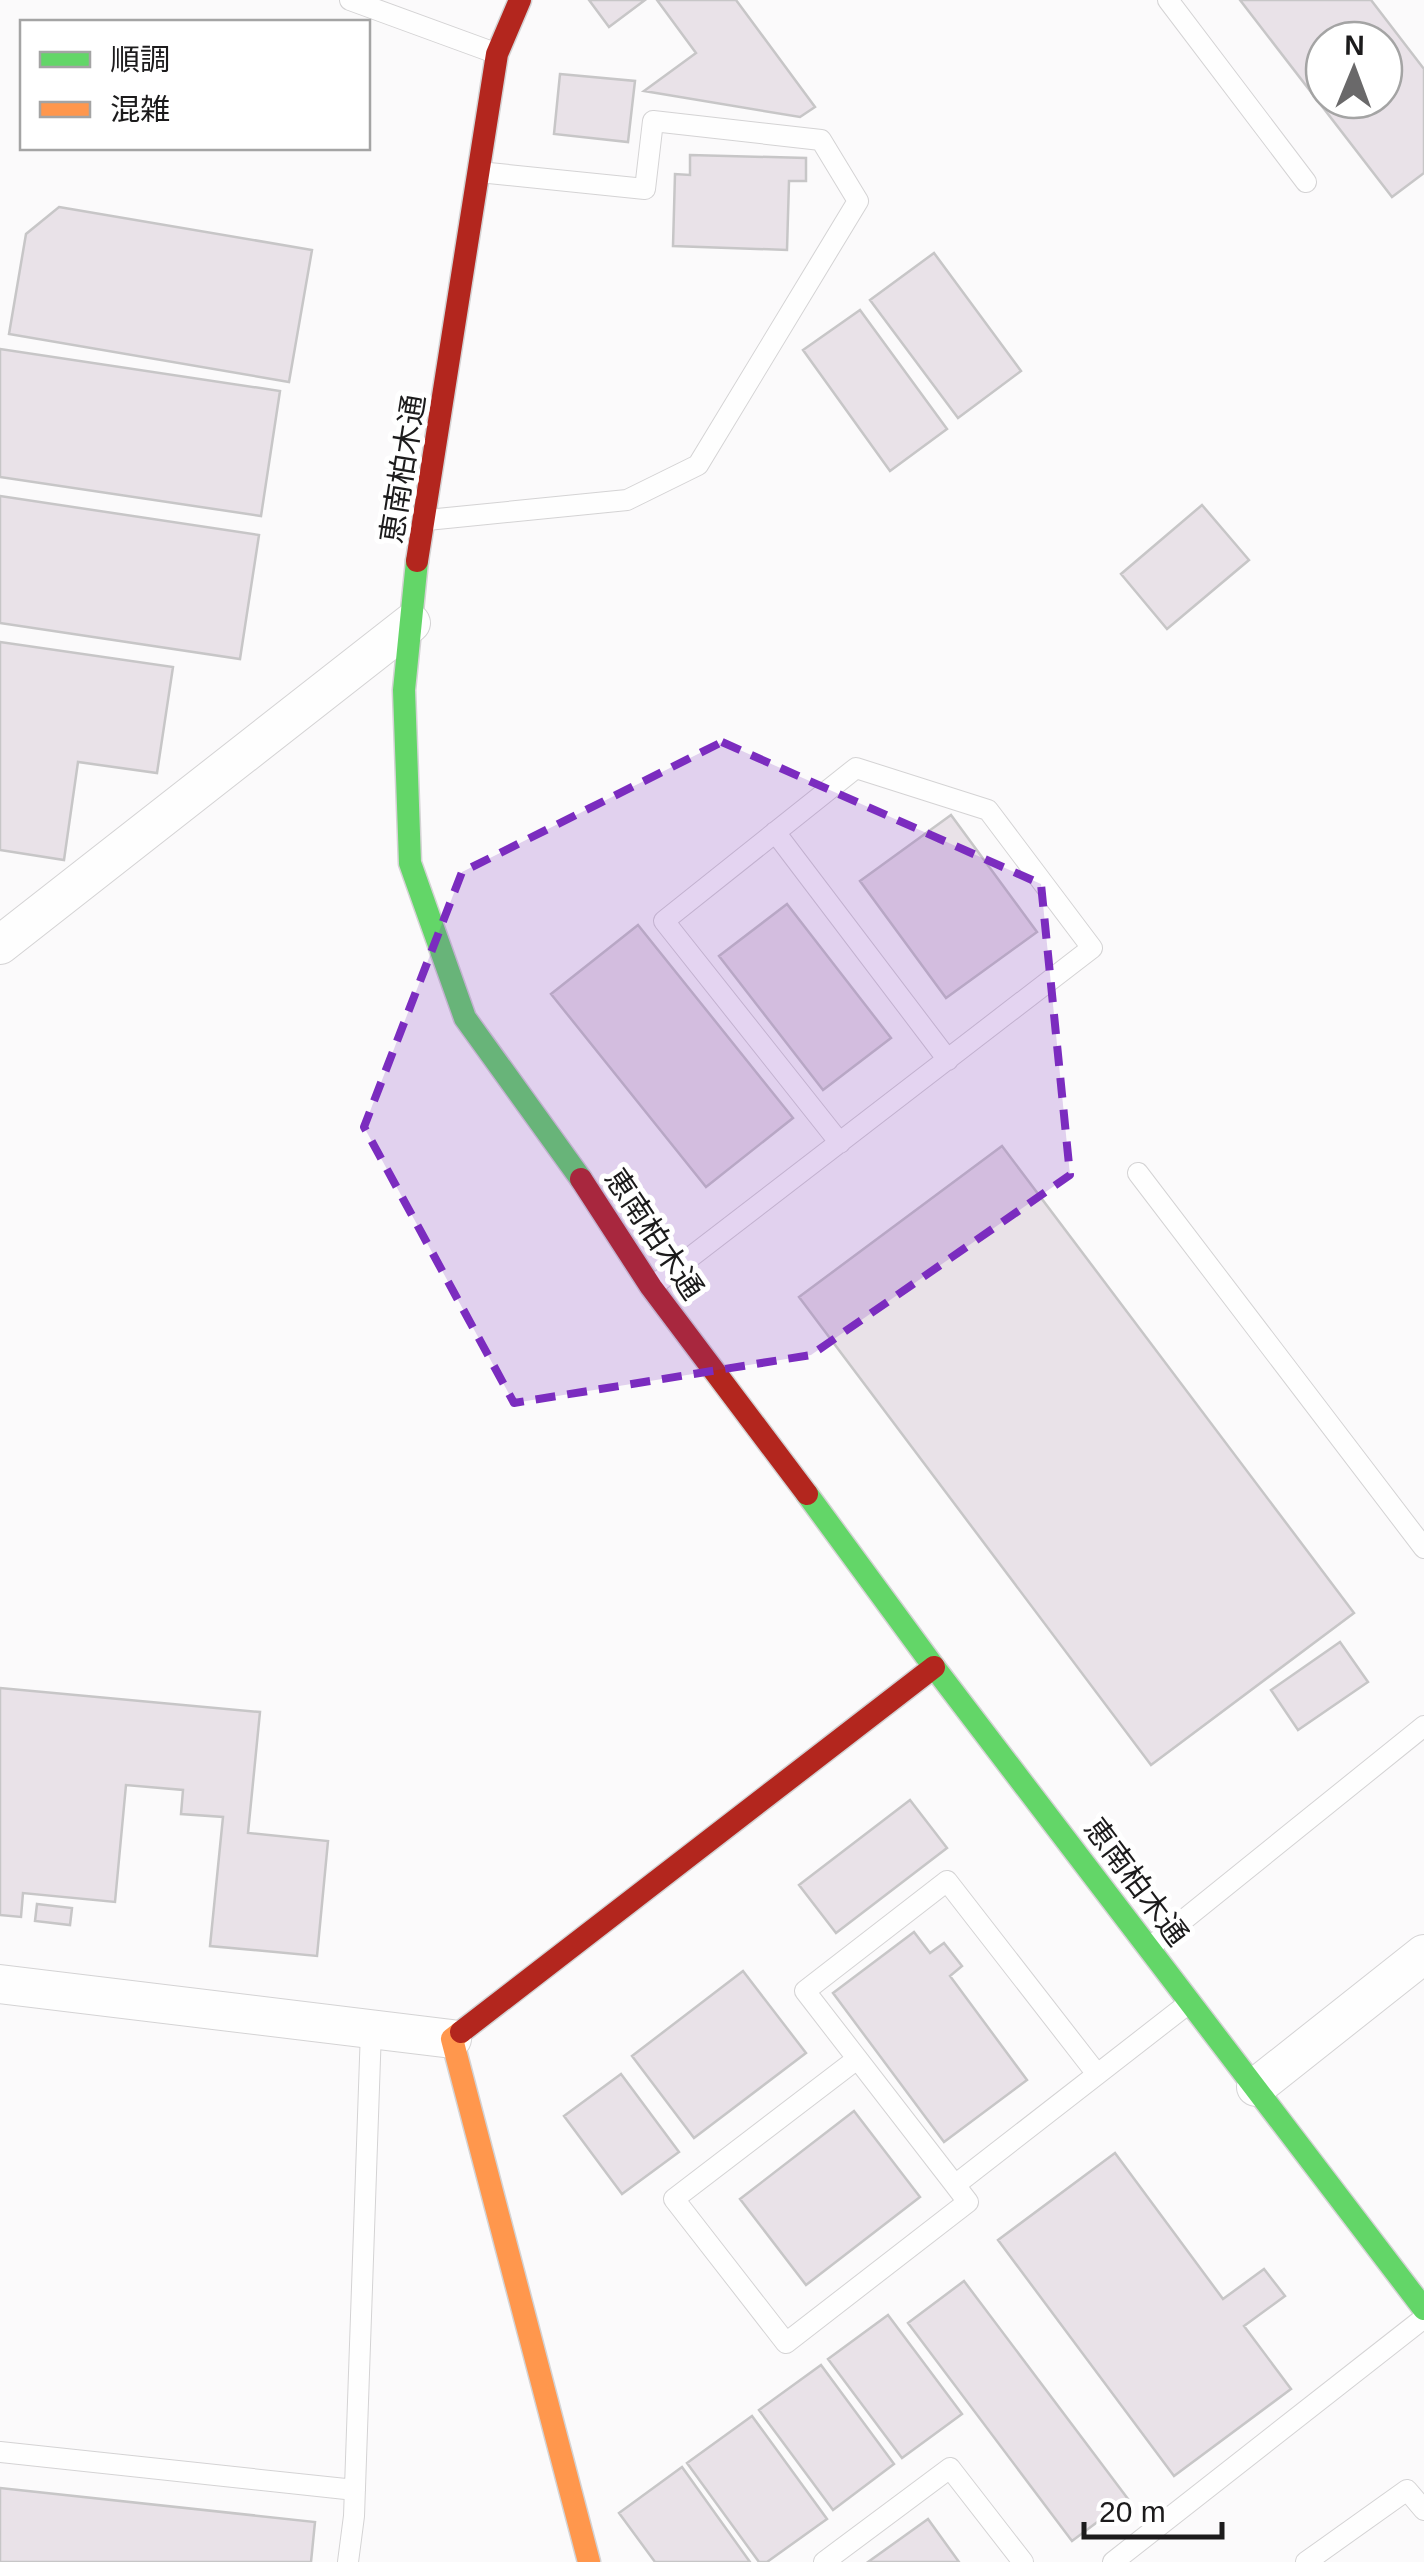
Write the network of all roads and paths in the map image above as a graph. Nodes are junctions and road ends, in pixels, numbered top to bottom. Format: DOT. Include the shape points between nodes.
graph roads {
  1 [pos="350,0"];
  2 [pos="520,0"];
  3 [pos="1168,0"];
  4 [pos="497,54"];
  5 [pos="480,172"];
  6 [pos="1306,182"];
  7 [pos="425,521"];
  8 [pos="410,623"];
  9 [pos="775,832"];
  10 [pos="0,945"];
  11 [pos="948,1060"];
  12 [pos="840,1143"];
  13 [pos="1138,1173"];
  14 [pos="651,1287"];
  15 [pos="1424,1548"];
  16 [pos="934,1667"];
  17 [pos="1424,1726"];
  18 [pos="1149,1948"];
  19 [pos="1424,1954"];
  20 [pos="0,1984"];
  21 [pos="1190,2002"];
  22 [pos="371,2030"];
  23 [pos="452,2040"];
  24 [pos="857,2059"];
  25 [pos="1098,2074"];
  26 [pos="1256,2087"];
  27 [pos="955,2185"];
  28 [pos="1424,2309"];
  29 [pos="1424,2318"];
  30 [pos="0,2452"];
  31 [pos="355,2490"];
  32 [pos="1424,2510"];
  33 [pos="348,2562"];
  34 [pos="589,2562"];
  35 [pos="824,2562"];
  36 [pos="1023,2562"];
  37 [pos="1112,2562"];
  38 [pos="1306,2562"];
  1 -- 4 [label="lane"];
  2 -- 4 [label="street, 恵南柏木通"];
  3 -- 6 [label="lane"];
  4 -- 5 [label="street, 恵南柏木通"];
  5 -- 7 [label="street, 恵南柏木通"];
  5 -- 7 [label="lane" via="645,189 653,121 821,140 858,201 698,465 627,500"];
  7 -- 8 [label="street, 恵南柏木通"];
  8 -- 10 [label="street"];
  8 -- 14 [label="street, 恵南柏木通" via="404,690 410,863 465,1018"];
  9 -- 11 [label="lane"];
  9 -- 11 [label="lane" via="856,768 988,810 1046,886 1092,948"];
  9 -- 12 [label="lane" via="664,921"];
  11 -- 12 [label="lane"];
  12 -- 14 [label="lane"];
  13 -- 15 [label="lane"];
  14 -- 16 [label="street, 恵南柏木通"];
  16 -- 18 [label="street, 恵南柏木通"];
  16 -- 23 [label="street"];
  17 -- 18 [label="lane"];
  18 -- 21 [label="street, 恵南柏木通"];
  19 -- 26 [label="street"];
  20 -- 22 [label="street"];
  21 -- 25 [label="lane"];
  21 -- 26 [label="street, 恵南柏木通"];
  22 -- 23 [label="street"];
  22 -- 31 [label="lane"];
  23 -- 34 [label="street"];
  24 -- 25 [label="lane" via="805,1991 947,1881"];
  24 -- 27 [label="lane"];
  24 -- 27 [label="lane" via="674,2199 786,2342 968,2202"];
  25 -- 27 [label="lane"];
  26 -- 28 [label="street, 恵南柏木通"];
  29 -- 37 [label="lane"];
  30 -- 31 [label="lane"];
  31 -- 33 [label="lane"];
  32 -- 38 [label="lane" via="1407,2490"];
  35 -- 36 [label="lane" via="950,2468"];
}
